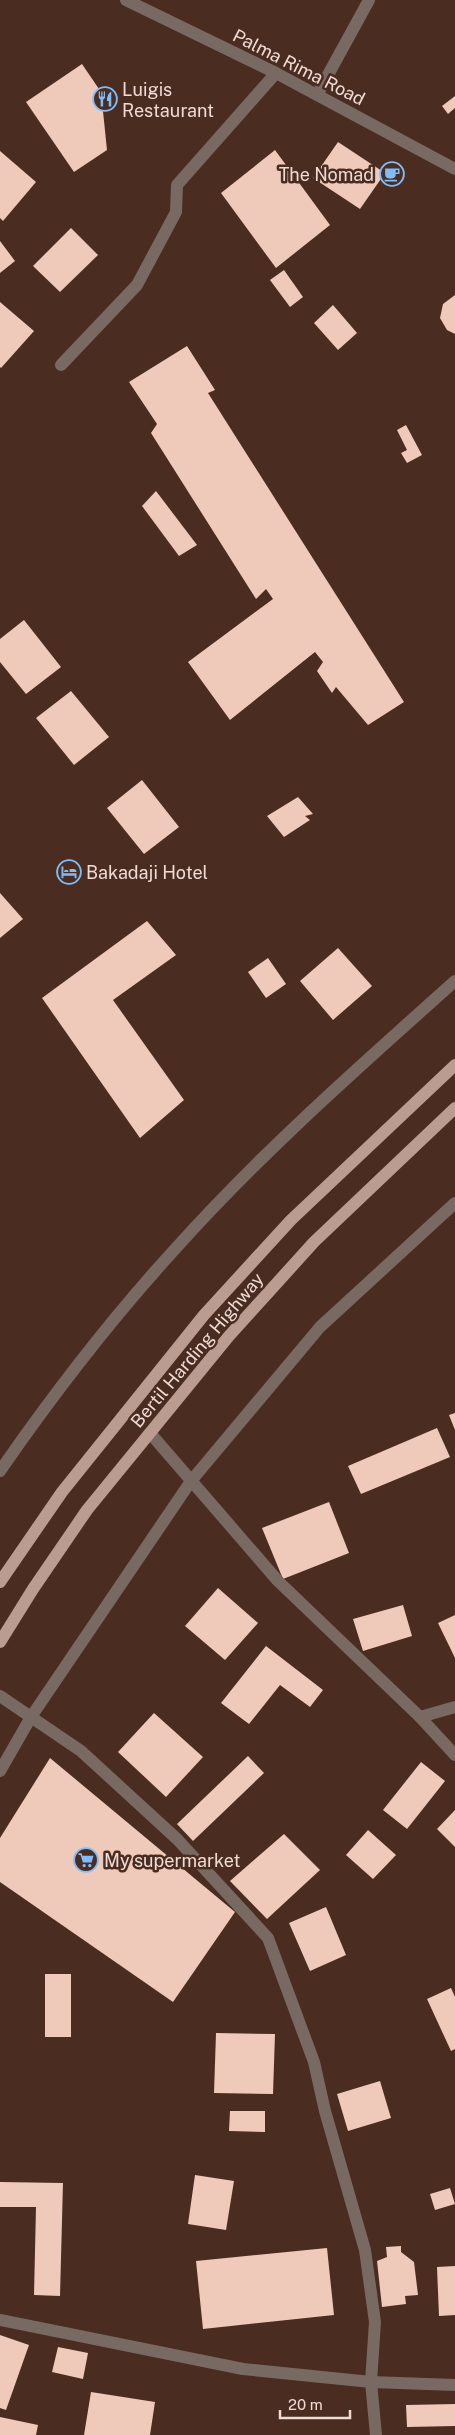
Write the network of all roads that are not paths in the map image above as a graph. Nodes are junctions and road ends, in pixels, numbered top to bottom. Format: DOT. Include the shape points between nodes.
graph roads {
  1 [pos="126,0"];
  2 [pos="369,0"];
  3 [pos="276,73"];
  4 [pos="317,95"];
  5 [pos="455,168"];
  6 [pos="61,365"];
  7 [pos="455,981"];
  8 [pos="455,1065"];
  9 [pos="455,1108"];
  10 [pos="455,1203"];
  11 [pos="150,1433"];
  12 [pos="0,1471"];
  13 [pos="191,1481"];
  14 [pos="0,1582"];
  15 [pos="0,1642"];
  16 [pos="0,1696"];
  17 [pos="455,1707"];
  18 [pos="31,1717"];
  19 [pos="420,1717"];
  20 [pos="455,1755"];
  21 [pos="0,1771"];
  22 [pos="0,2320"];
  23 [pos="371,2382"];
  24 [pos="455,2385"];
  25 [pos="376,2435"];
  1 -- 3 [label="street, Palma Rima Road"];
  2 -- 4 [label="street"];
  3 -- 4 [label="street, Palma Rima Road"];
  3 -- 6 [label="street" via="177,185 176,212 137,286"];
  4 -- 5 [label="street, Palma Rima Road"];
  7 -- 12 [label="street" via="333,1089 175,1248 60,1386"];
  8 -- 14 [label="main road, Bertil Harding Highway" via="291,1220 204,1315 62,1492"];
  9 -- 11 [label="main road, Bertil Harding Highway" via="314,1242 229,1336"];
  10 -- 13 [label="street" via="320,1327"];
  11 -- 13 [label="street"];
  11 -- 15 [label="main road, Bertil Harding Highway" via="87,1510"];
  13 -- 18 [label="street"];
  13 -- 19 [label="street" via="278,1581"];
  16 -- 18 [label="street"];
  17 -- 19 [label="street"];
  18 -- 21 [label="street"];
  18 -- 23 [label="street" via="81,1750 176,1839 268,1938 314,2062 365,2250 375,2322"];
  19 -- 20 [label="street"];
  22 -- 23 [label="street" via="243,2369"];
  23 -- 24 [label="street"];
  23 -- 25 [label="street"];
}
